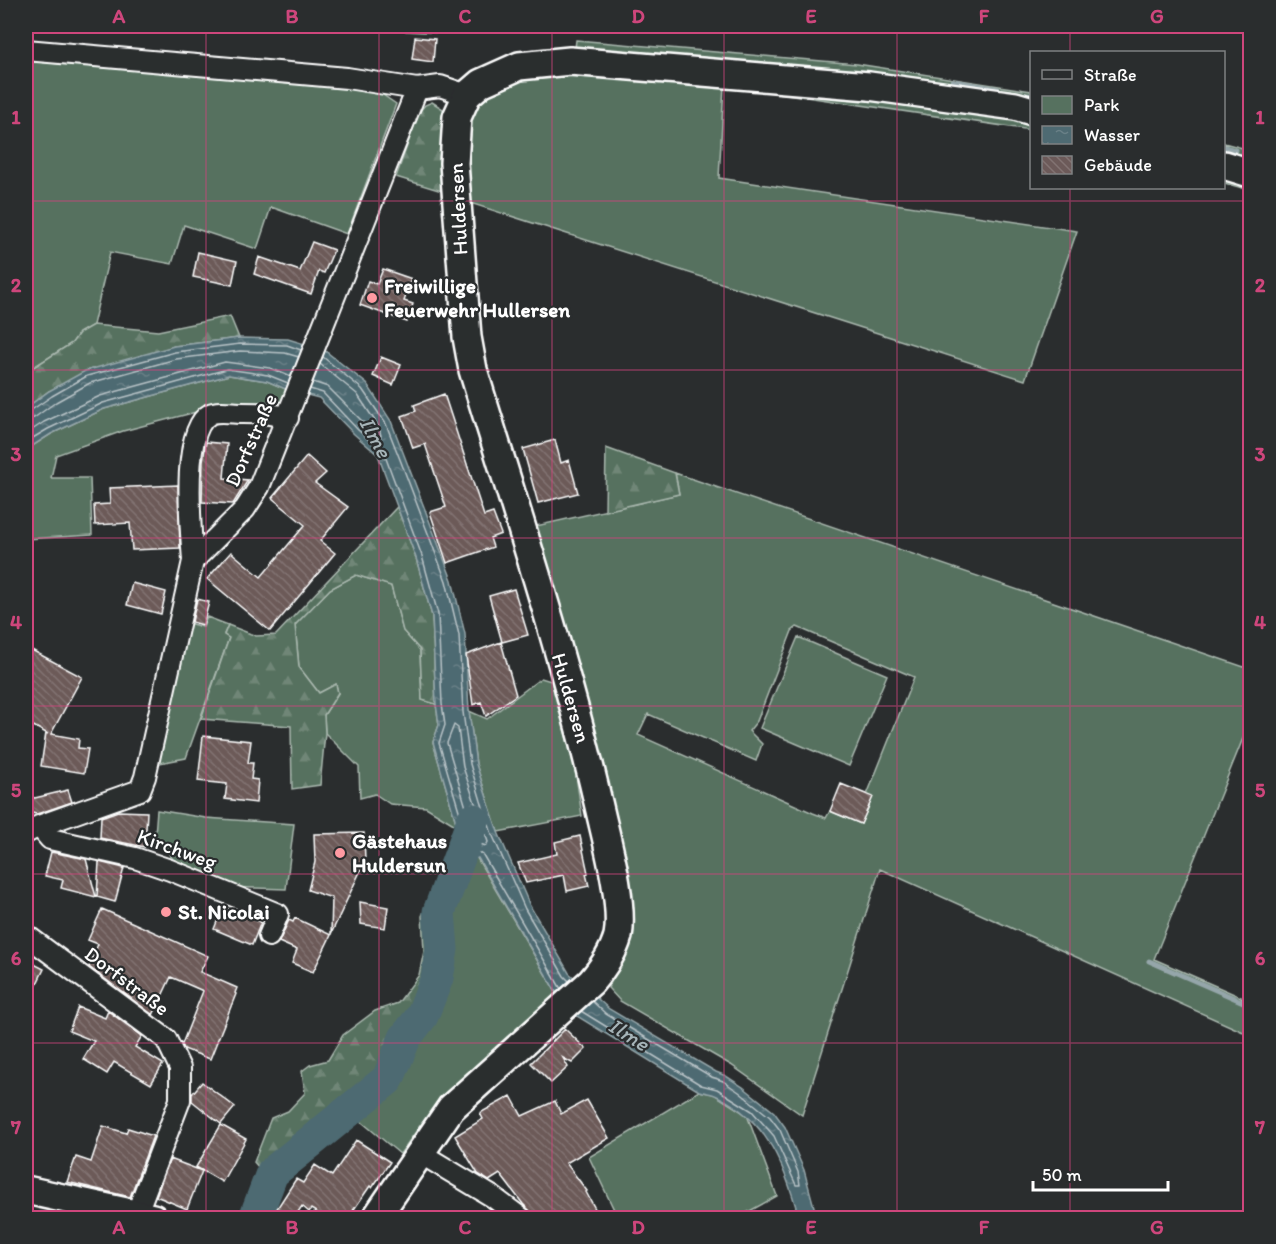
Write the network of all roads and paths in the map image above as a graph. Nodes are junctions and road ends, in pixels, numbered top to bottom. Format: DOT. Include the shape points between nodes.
graph roads {
  1 [pos="26,50"];
  2 [pos="417,89"];
  3 [pos="467,95"];
  4 [pos="1030,110"];
  5 [pos="1225,165"];
  6 [pos="1251,173"];
  7 [pos="291,412"];
  8 [pos="193,561"];
  9 [pos="32,829"];
  10 [pos="26,935"];
  11 [pos="269,936"];
  12 [pos="420,1153"];
  13 [pos="26,1190"];
  14 [pos="135,1216"];
  15 [pos="376,1218"];
  16 [pos="521,1218"];
  1 -- 2 [label="street" via="347,78"];
  2 -- 3 [label="street" via="440,86"];
  2 -- 7 [label="street, Dorfstraße"];
  3 -- 4 [label="street" via="481,83 519,66 570,61 869,86"];
  3 -- 12 [label="street, Huldersen" via="457,117 454,163 469,348 585,744 612,864 618,935 607,964 591,982 451,1108"];
  5 -- 6 [label="street"];
  7 -- 8 [label="street, Dorfstraße" via="259,487 245,508"];
  7 -- 8 [label="street" via="212,412 202,420 189,477"];
  8 -- 9 [label="street" via="140,790"];
  9 -- 11 [label="street, Kirchweg" via="50,839 170,870 278,914"];
  10 -- 14 [label="street, Dorfstraße" via="166,1039 180,1068 180,1100"];
  12 -- 15 [label="street, Huldersen"];
  12 -- 16 [label="street"];
  13 -- 14 [label="street"];
}
